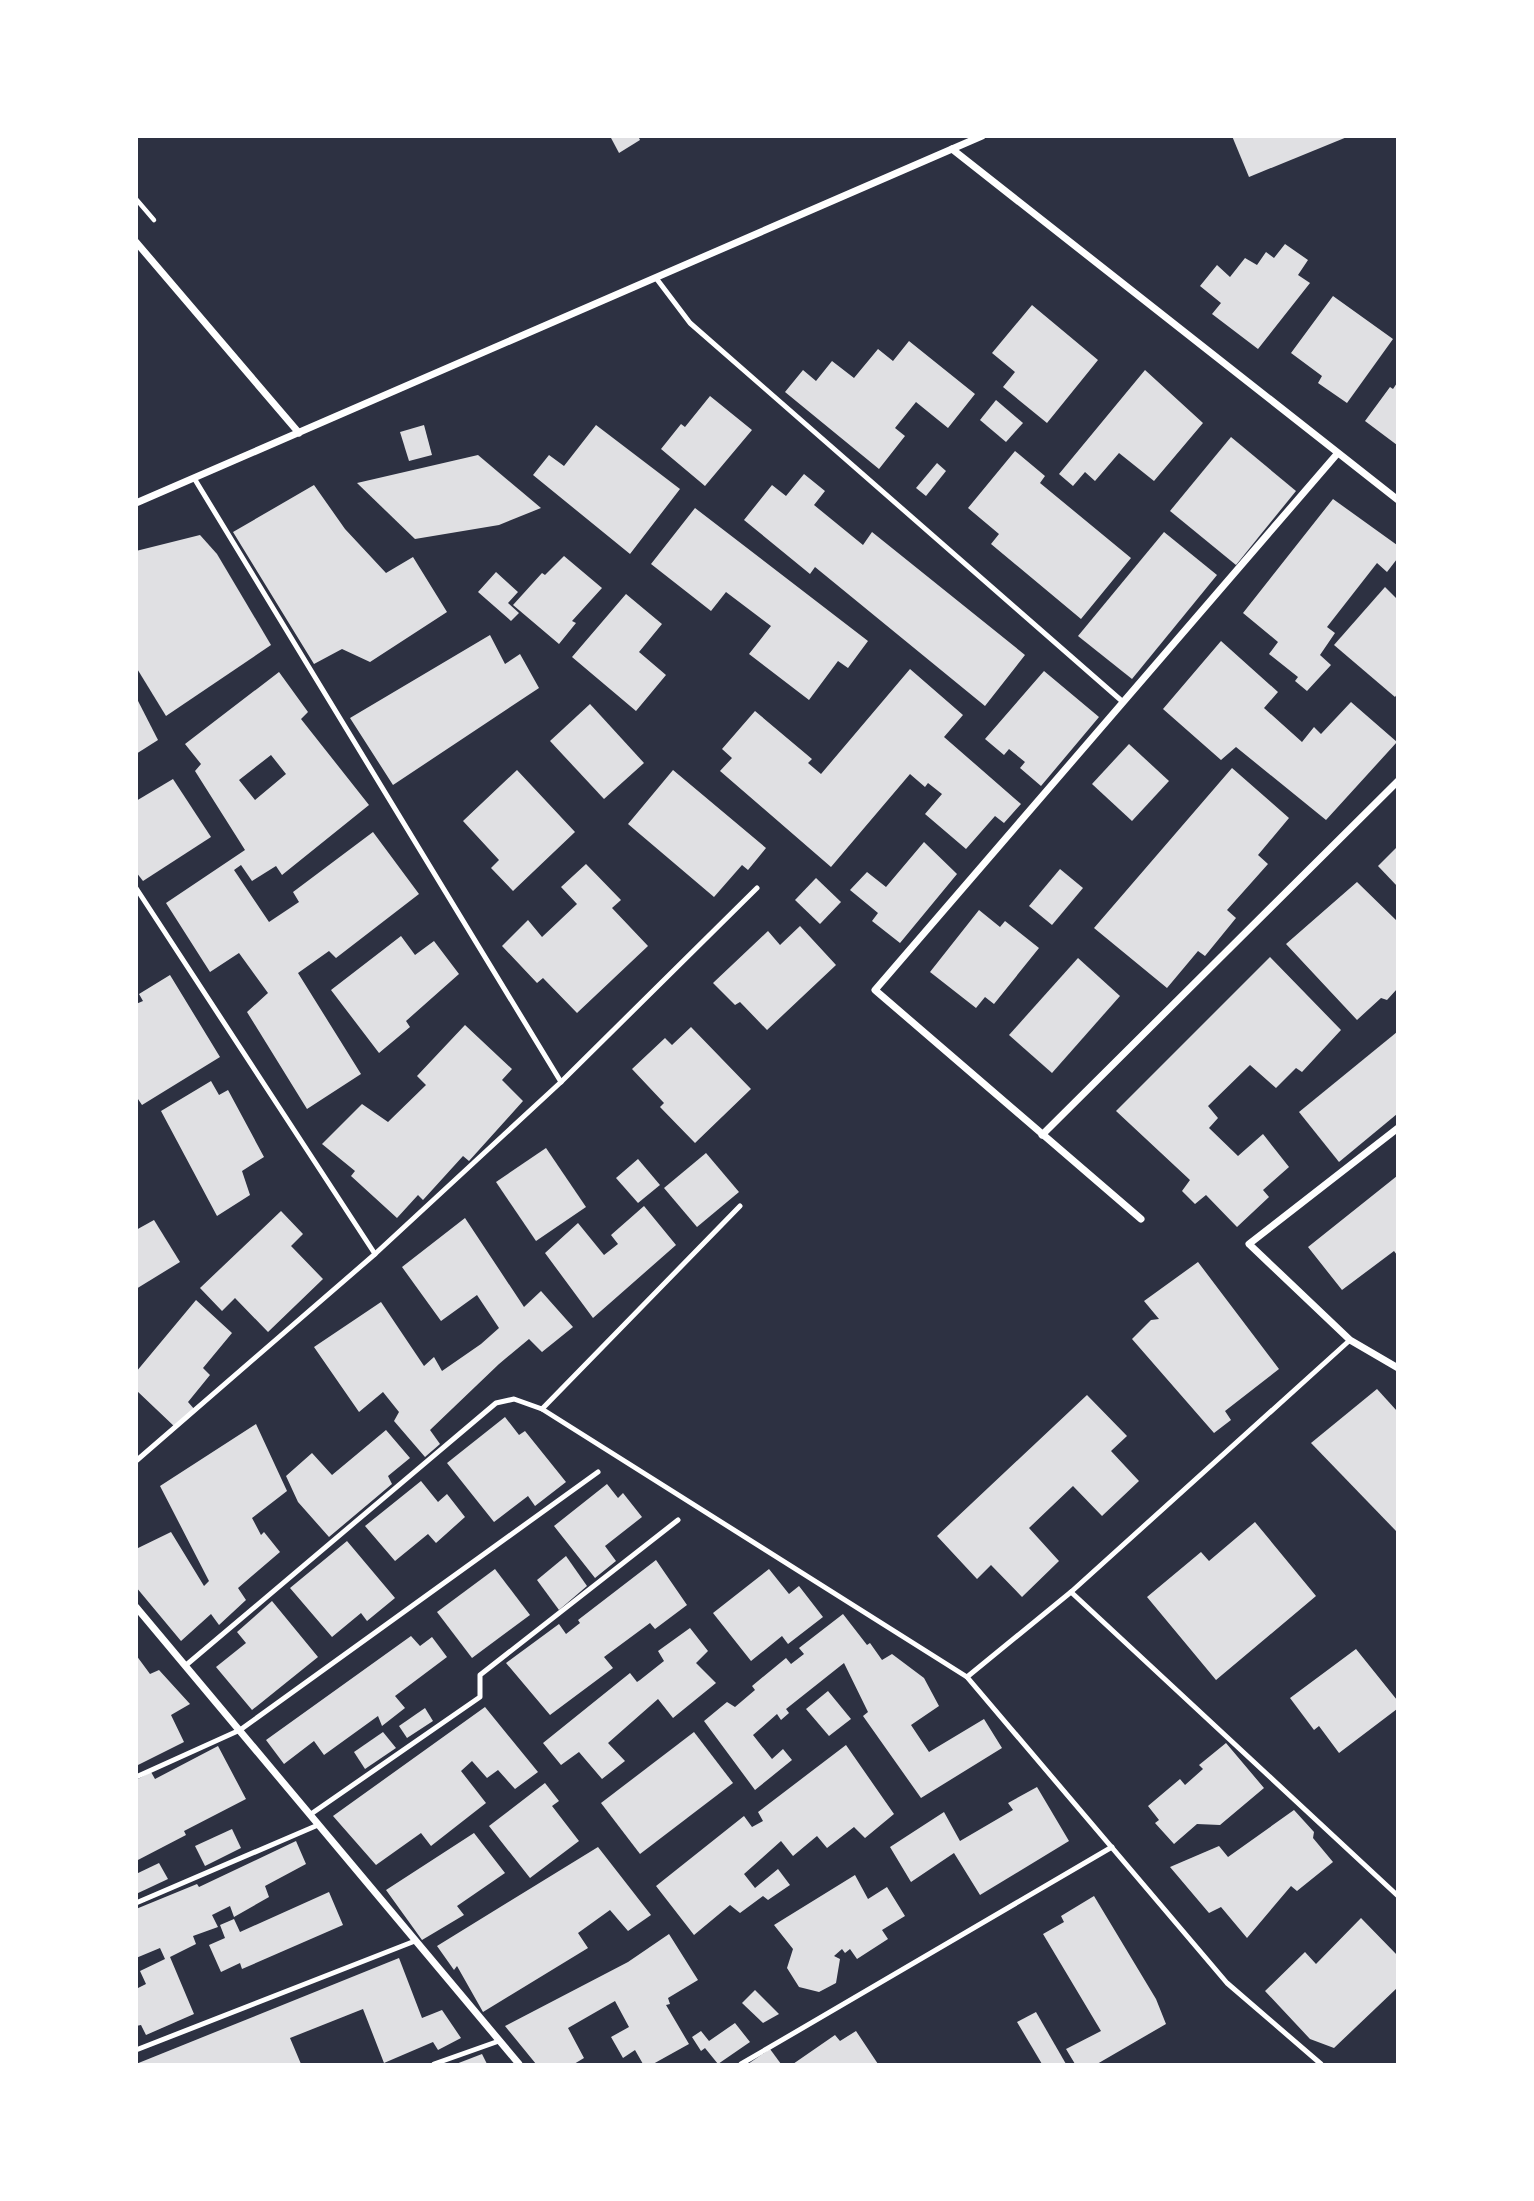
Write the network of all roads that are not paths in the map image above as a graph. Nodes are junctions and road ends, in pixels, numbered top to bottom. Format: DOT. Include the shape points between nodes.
graph roads {
  1 [pos="982,136"];
  2 [pos="952,149"];
  3 [pos="136,242"];
  4 [pos="656,278"];
  5 [pos="299,433"];
  6 [pos="1338,454"];
  7 [pos="194,478"];
  8 [pos="1398,500"];
  9 [pos="136,503"];
  10 [pos="1123,702"];
  11 [pos="1398,781"];
  12 [pos="136,888"];
  13 [pos="757,888"];
  14 [pos="561,1082"];
  15 [pos="1398,1128"];
  16 [pos="1042,1135"];
  17 [pos="740,1206"];
  18 [pos="1140,1219"];
  19 [pos="375,1254"];
  20 [pos="1350,1340"];
  21 [pos="1398,1368"];
  22 [pos="541,1409"];
  23 [pos="136,1461"];
  24 [pos="598,1472"];
  25 [pos="678,1520"];
  26 [pos="1071,1592"];
  27 [pos="136,1607"];
  28 [pos="185,1666"];
  29 [pos="967,1676"];
  30 [pos="240,1730"];
  31 [pos="136,1777"];
  32 [pos="311,1814"];
  33 [pos="318,1825"];
  34 [pos="1112,1847"];
  35 [pos="1398,1896"];
  36 [pos="136,1903"];
  37 [pos="415,1941"];
  38 [pos="499,2041"];
  39 [pos="136,2050"];
  40 [pos="434,2064"];
  41 [pos="519,2064"];
  42 [pos="741,2064"];
  43 [pos="1321,2064"];
  1 -- 2 [label="street"];
  2 -- 4 [label="street"];
  2 -- 6 [label="street"];
  3 -- 5 [label="street"];
  4 -- 5 [label="street"];
  4 -- 10 [label="lane" via="690,324"];
  5 -- 7 [label="street"];
  6 -- 8 [label="street"];
  6 -- 10 [label="street"];
  7 -- 9 [label="street"];
  7 -- 14 [label="lane"];
  10 -- 16 [label="street" via="875,990"];
  11 -- 16 [label="street"];
  12 -- 19 [label="lane"];
  13 -- 14 [label="lane"];
  14 -- 19 [label="lane"];
  15 -- 20 [label="street" via="1250,1244"];
  16 -- 18 [label="street"];
  17 -- 22 [label="lane"];
  19 -- 23 [label="lane"];
  20 -- 21 [label="street"];
  20 -- 26 [label="lane"];
  22 -- 28 [label="lane" via="514,1399 496,1403"];
  22 -- 29 [label="lane"];
  24 -- 30 [label="lane"];
  25 -- 32 [label="lane" via="480,1675 480,1696"];
  26 -- 29 [label="lane"];
  26 -- 35 [label="lane"];
  27 -- 28 [label="street"];
  28 -- 30 [label="street"];
  29 -- 34 [label="lane"];
  30 -- 31 [label="lane"];
  30 -- 32 [label="street"];
  32 -- 33 [label="street"];
  33 -- 36 [label="lane"];
  33 -- 37 [label="street"];
  34 -- 42 [label="lane"];
  34 -- 43 [label="lane" via="1227,1983"];
  37 -- 38 [label="street"];
  37 -- 39 [label="lane"];
  38 -- 40 [label="lane"];
  38 -- 41 [label="street"];
}
